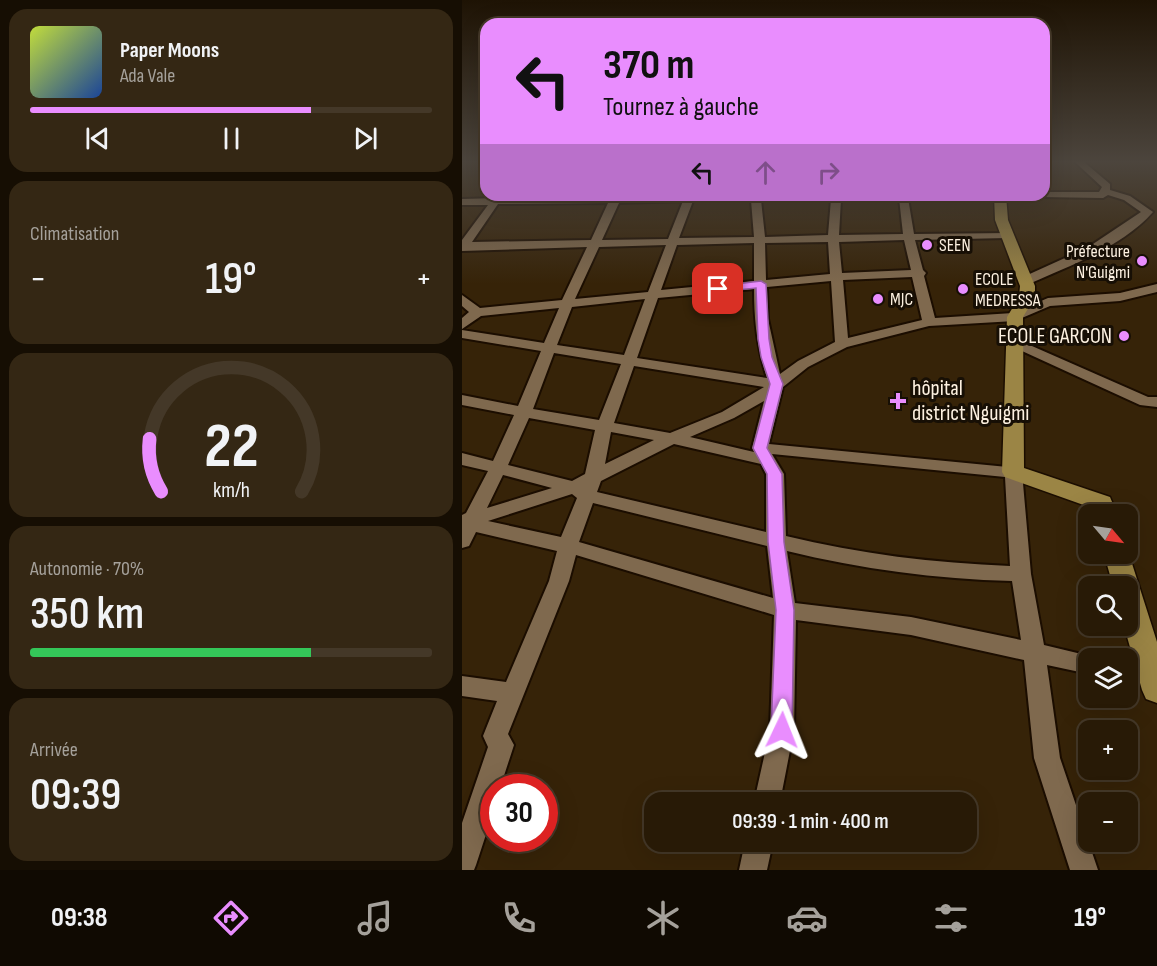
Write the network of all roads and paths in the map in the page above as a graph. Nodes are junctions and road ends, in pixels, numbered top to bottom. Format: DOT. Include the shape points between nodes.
graph roads {
  1 [pos="495,202"];
  2 [pos="613,203"];
  3 [pos="688,203"];
  4 [pos="756,203"];
  5 [pos="835,203"];
  6 [pos="906,203"];
  7 [pos="998,203"];
  8 [pos="1134,203"];
  9 [pos="1155,216"];
  10 [pos="1007,235"];
  11 [pos="909,237"];
  12 [pos="833,238"];
  13 [pos="760,240"];
  14 [pos="674,241"];
  15 [pos="594,242"];
  16 [pos="463,247"];
  17 [pos="920,273"];
  18 [pos="836,277"];
  19 [pos="1027,280"];
  20 [pos="761,284"];
  21 [pos="1157,288"];
  22 [pos="652,297"];
  23 [pos="462,299"];
  24 [pos="567,303"];
  25 [pos="477,312"];
  26 [pos="1015,317"];
  27 [pos="929,322"];
  28 [pos="462,325"];
  29 [pos="462,334"];
  30 [pos="1014,342"];
  31 [pos="842,344"];
  32 [pos="548,348"];
  33 [pos="629,361"];
  34 [pos="776,384"];
  35 [pos="462,400"];
  36 [pos="1157,402"];
  37 [pos="522,413"];
  38 [pos="604,428"];
  39 [pos="672,438"];
  40 [pos="762,454"];
  41 [pos="462,459"];
  42 [pos="498,468"];
  43 [pos="1013,472"];
  44 [pos="594,475"];
  45 [pos="580,491"];
  46 [pos="1102,504"];
  47 [pos="465,521"];
  48 [pos="462,541"];
  49 [pos="776,542"];
  50 [pos="568,546"];
  51 [pos="1021,574"];
  52 [pos="785,610"];
  53 [pos="1135,636"];
  54 [pos="1034,652"];
  55 [pos="1078,662"];
  56 [pos="1139,664"];
  57 [pos="462,686"];
  58 [pos="1157,690"];
  59 [pos="512,693"];
  60 [pos="769,792"];
  61 [pos="757,852"];
  62 [pos="462,865"];
  63 [pos="753,870"];
  64 [pos="1084,870"];
  1 -- 16 [label="street"];
  2 -- 15 [label="street"];
  3 -- 14 [label="street"];
  4 -- 13 [label="street"];
  5 -- 12 [label="street"];
  6 -- 11 [label="street"];
  7 -- 10 [label="main road"];
  8 -- 9 [label="street"];
  9 -- 19 [label="street"];
  10 -- 11 [label="street"];
  10 -- 19 [label="main road"];
  11 -- 12 [label="street"];
  11 -- 17 [label="street"];
  12 -- 13 [label="street"];
  12 -- 18 [label="street"];
  13 -- 14 [label="street"];
  13 -- 20 [label="street"];
  14 -- 15 [label="street"];
  14 -- 22 [label="street"];
  15 -- 16 [label="street"];
  15 -- 24 [label="street"];
  17 -- 18 [label="street"];
  17 -- 27 [label="street"];
  18 -- 20 [label="street"];
  18 -- 31 [label="street"];
  19 -- 26 [label="main road" via="1027,297"];
  20 -- 22 [label="street"];
  20 -- 34 [label="street" via="766,357"];
  21 -- 26 [label="street" via="1120,297 1048,302"];
  22 -- 24 [label="street"];
  22 -- 33 [label="street"];
  23 -- 25 [label="street"];
  24 -- 25 [label="street"];
  24 -- 32 [label="street"];
  25 -- 28 [label="street"];
  26 -- 27 [label="street"];
  26 -- 30 [label="main road"];
  27 -- 31 [label="street"];
  29 -- 32 [label="street"];
  30 -- 36 [label="street" via="1146,402"];
  30 -- 43 [label="main road"];
  31 -- 34 [label="street" via="803,364"];
  32 -- 33 [label="street"];
  32 -- 37 [label="street"];
  33 -- 34 [label="street"];
  33 -- 38 [label="street"];
  34 -- 39 [label="street" via="728,415"];
  34 -- 40 [label="street"];
  35 -- 37 [label="street"];
  37 -- 38 [label="street"];
  37 -- 42 [label="street"];
  38 -- 39 [label="street"];
  38 -- 44 [label="street"];
  39 -- 40 [label="street" via="740,456"];
  39 -- 44 [label="street"];
  40 -- 43 [label="street"];
  40 -- 49 [label="street" via="775,474"];
  41 -- 42 [label="street"];
  42 -- 45 [label="street"];
  42 -- 47 [label="street"];
  43 -- 46 [label="main road"];
  43 -- 51 [label="street"];
  44 -- 45 [label="street"];
  45 -- 47 [label="street"];
  45 -- 49 [label="street"];
  45 -- 50 [label="street"];
  47 -- 48 [label="street"];
  47 -- 50 [label="street"];
  49 -- 51 [label="street" via="837,556 961,572"];
  49 -- 52 [label="street"];
  50 -- 52 [label="street"];
  50 -- 59 [label="street" via="559,581"];
  51 -- 54 [label="street"];
  52 -- 54 [label="street" via="911,626"];
  52 -- 60 [label="street" via="782,730"];
  53 -- 56 [label="main road"];
  54 -- 55 [label="street"];
  54 -- 64 [label="street" via="1047,758"];
  56 -- 58 [label="main road"];
  57 -- 59 [label="street"];
  59 -- 62 [label="street" via="495,736 501,745"];
  61 -- 63 [label="street"];
}
